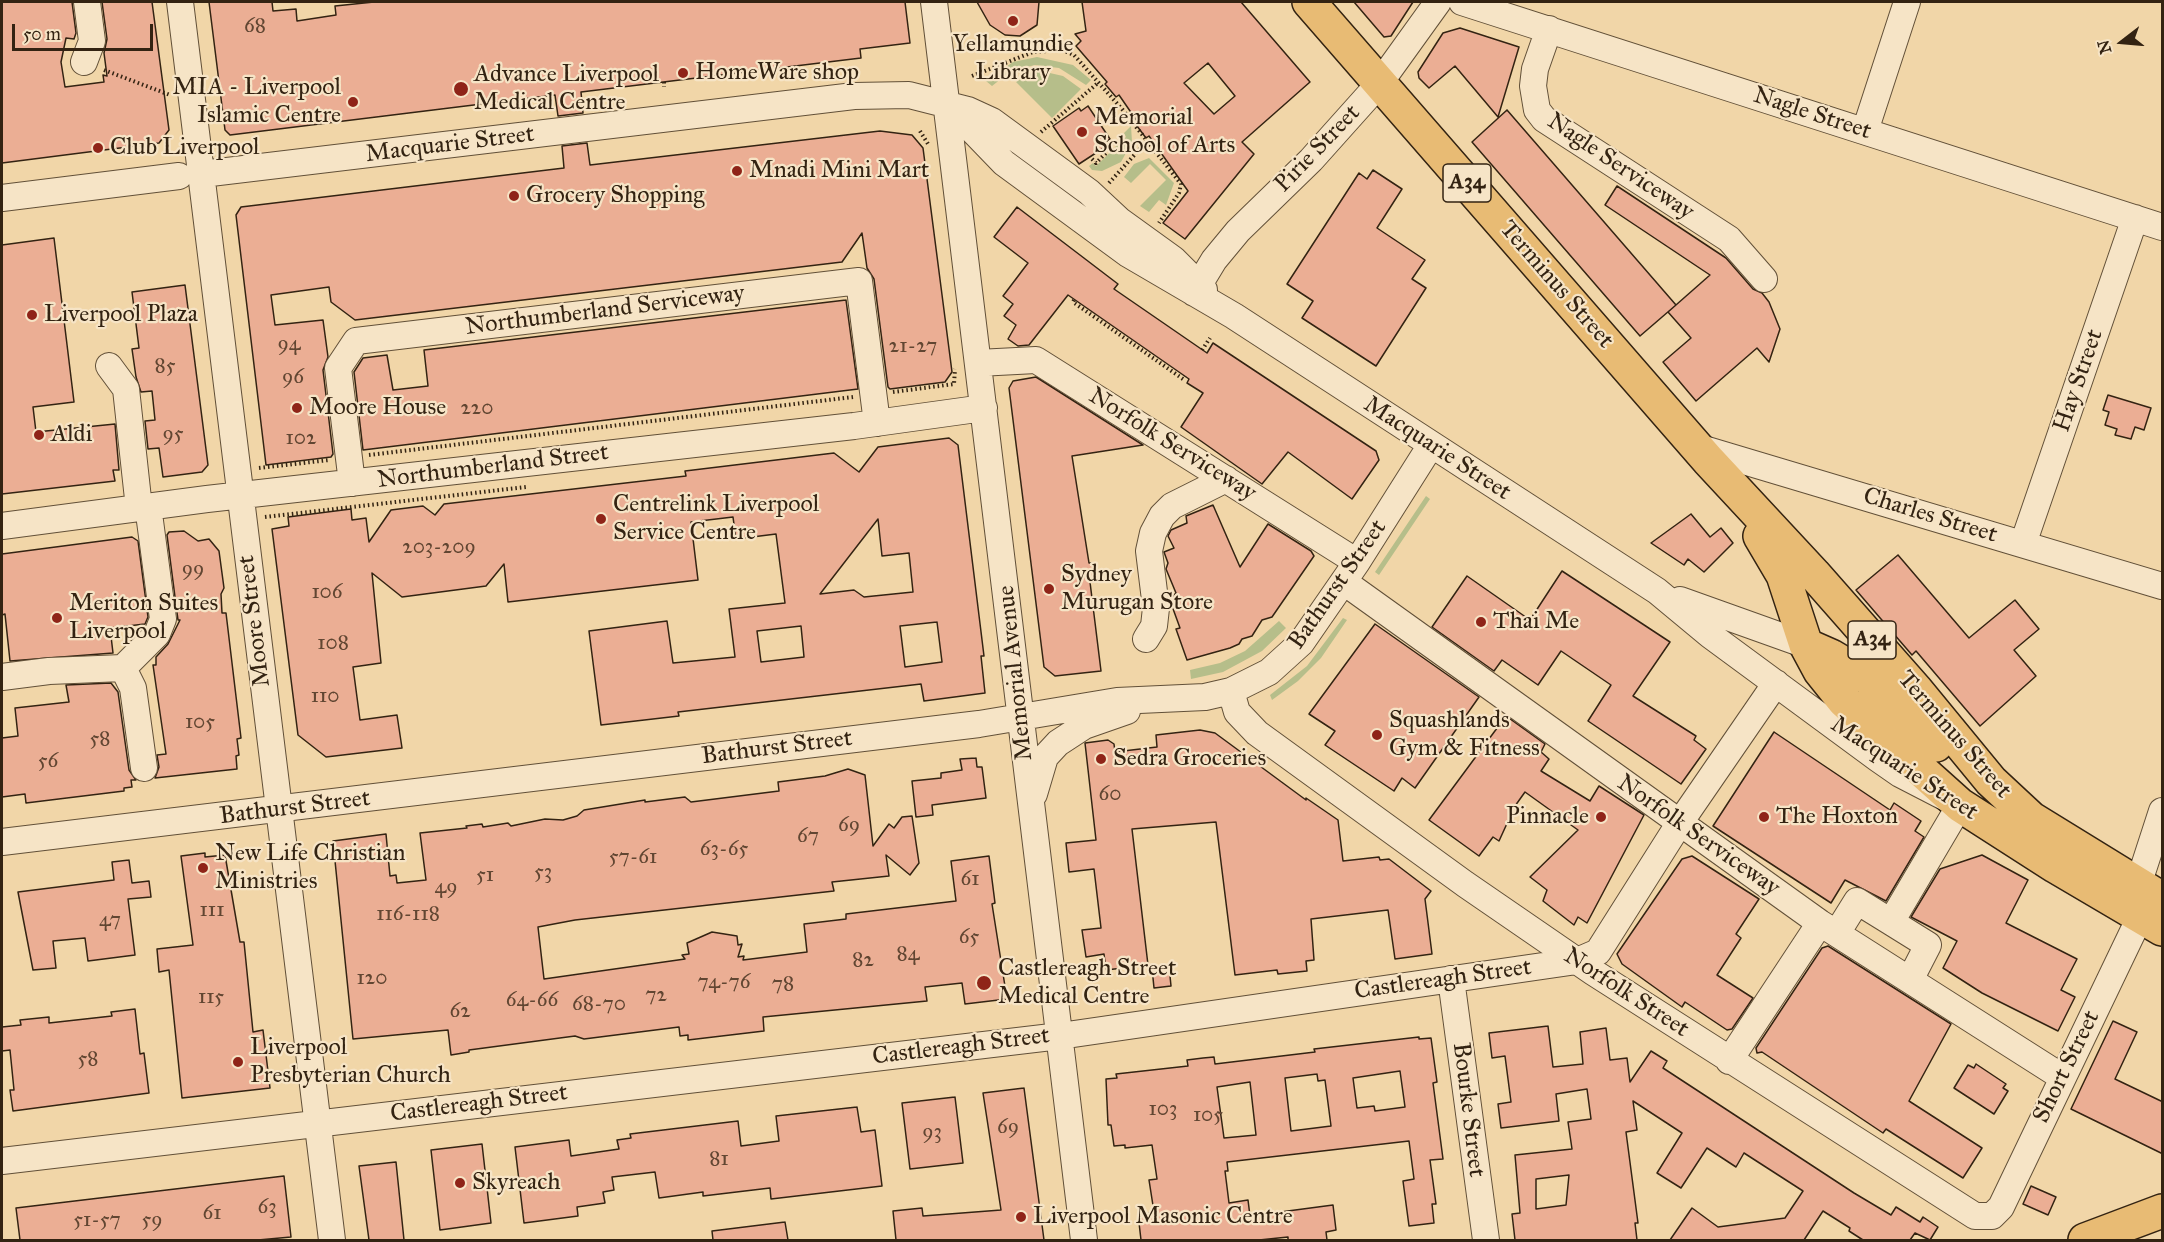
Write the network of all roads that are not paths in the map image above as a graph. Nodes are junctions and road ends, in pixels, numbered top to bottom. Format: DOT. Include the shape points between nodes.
graph roads {
  1 [pos="87,2"];
  2 [pos="180,2"];
  3 [pos="934,2"];
  4 [pos="1309,2"];
  5 [pos="1438,2"];
  6 [pos="1462,2"];
  7 [pos="1907,2"];
  8 [pos="1549,29"];
  9 [pos="84,62"];
  10 [pos="1379,84"];
  11 [pos="948,105"];
  12 [pos="1865,131"];
  13 [pos="190,175"];
  14 [pos="2,198"];
  15 [pos="2135,219"];
  16 [pos="2163,227"];
  17 [pos="1764,279"];
  18 [pos="1196,288"];
  19 [pos="978,363"];
  20 [pos="109,366"];
  21 [pos="984,408"];
  22 [pos="877,423"];
  23 [pos="1431,444"];
  24 [pos="1703,453"];
  25 [pos="1226,479"];
  26 [pos="352,483"];
  27 [pos="241,494"];
  28 [pos="144,507"];
  29 [pos="2,526"];
  30 [pos="2023,544"];
  31 [pos="1350,572"];
  32 [pos="2163,586"];
  33 [pos="1657,591"];
  34 [pos="1146,639"];
  35 [pos="1806,645"];
  36 [pos="123,668"];
  37 [pos="2,677"];
  38 [pos="1776,683"];
  39 [pos="1232,691"];
  40 [pos="1152,701"];
  41 [pos="1021,716"];
  42 [pos="144,768"];
  43 [pos="1960,805"];
  44 [pos="1031,809"];
  45 [pos="278,810"];
  46 [pos="2163,811"];
  47 [pos="2034,821"];
  48 [pos="1679,824"];
  49 [pos="2,842"];
  50 [pos="2151,908"];
  51 [pos="1891,922"];
  52 [pos="1829,928"];
  53 [pos="1576,961"];
  54 [pos="1451,979"];
  55 [pos="1910,980"];
  56 [pos="1060,1036"];
  57 [pos="1729,1061"];
  58 [pos="2062,1077"];
  59 [pos="317,1122"];
  60 [pos="2,1161"];
  61 [pos="2163,1211"];
  62 [pos="1992,1216"];
  63 [pos="332,1240"];
  64 [pos="1084,1240"];
  65 [pos="1485,1240"];
  66 [pos="2085,1240"];
  1 -- 9 [label="street" via="92,41"];
  2 -- 13 [label="street, Moore Street"];
  3 -- 11 [label="street, Memorial Avenue"];
  4 -- 10 [label="highway, Terminus Street / A34"];
  5 -- 10 [label="street, Pirie Street"];
  6 -- 8 [label="street, Nagle Street"];
  7 -- 12 [label="street"];
  8 -- 12 [label="street, Nagle Street"];
  8 -- 17 [label="street, Nagle Serviceway" via="1533,86 1538,110 1545,119 1729,239"];
  10 -- 18 [label="street, Pirie Street" via="1311,160 1238,231"];
  10 -- 24 [label="highway, Terminus Street / A34"];
  11 -- 13 [label="street, Macquarie Street" via="909,95 854,96"];
  11 -- 18 [label="street, Macquarie Street" via="1004,163 1128,254"];
  11 -- 19 [label="street, Memorial Avenue"];
  12 -- 15 [label="street, Nagle Street"];
  13 -- 14 [label="street, Macquarie Street"];
  13 -- 27 [label="street, Moore Street"];
  15 -- 16 [label="street, Nagle Street"];
  15 -- 30 [label="street, Hay Street"];
  18 -- 23 [label="street, Macquarie Street"];
  19 -- 21 [label="street, Memorial Avenue"];
  19 -- 25 [label="street, Norfolk Serviceway" via="1036,360"];
  20 -- 28 [label="street" via="126,389"];
  21 -- 22 [label="street, Northumberland Street"];
  21 -- 41 [label="street, Memorial Avenue"];
  22 -- 26 [label="street, Northumberland Street"];
  22 -- 26 [label="street, Northumberland Serviceway" via="859,281 356,341 338,368"];
  23 -- 31 [label="street, Bathurst Street"];
  23 -- 33 [label="street, Macquarie Street"];
  24 -- 30 [label="street, Charles Street"];
  24 -- 35 [label="highway, Terminus Street / A34" via="1776,562"];
  24 -- 47 [label="highway, Terminus Street / A34" via="1822,583 1991,781"];
  25 -- 31 [label="street, Norfolk Serviceway"];
  25 -- 34 [label="street" via="1172,506 1153,533 1149,551 1156,608 1154,626"];
  26 -- 27 [label="street, Northumberland Street"];
  27 -- 28 [label="street, Northumberland Street"];
  27 -- 45 [label="street, Moore Street"];
  28 -- 29 [label="street, Northumberland Street"];
  28 -- 36 [label="street" via="163,619 157,634"];
  30 -- 32 [label="street, Charles Street"];
  31 -- 39 [label="street, Bathurst Street" via="1301,643 1269,672"];
  31 -- 48 [label="street, Norfolk Serviceway"];
  33 -- 35 [label="street, Macquarie Street"];
  33 -- 38 [label="street, Macquarie Street"];
  35 -- 43 [label="highway, Terminus Street / A34" via="1826,680 1844,701"];
  35 -- 47 [label="highway, Macquarie Street" via="1868,678 1964,771"];
  36 -- 37 [label="street"];
  36 -- 42 [label="street" via="133,688"];
  38 -- 43 [label="street, Macquarie Street" via="1900,774"];
  38 -- 48 [label="street, Castlereagh Street"];
  39 -- 40 [label="street, Bathurst Street" via="1205,698"];
  39 -- 53 [label="street, Norfolk Street" via="1237,712 1257,734"];
  40 -- 41 [label="street, Bathurst Street" via="1117,701"];
  40 -- 44 [label="street" via="1084,726 1058,742 1045,757"];
  41 -- 44 [label="street, Memorial Avenue"];
  41 -- 45 [label="street, Bathurst Street"];
  43 -- 50 [label="highway, Macquarie Street / A34"];
  43 -- 51 [label="street"];
  44 -- 56 [label="street, Memorial Avenue"];
  45 -- 49 [label="street, Bathurst Street"];
  45 -- 59 [label="street, Moore Street"];
  46 -- 50 [label="street, Short Street"];
  47 -- 50 [label="highway, Macquarie Street / A34"];
  48 -- 52 [label="street, Norfolk Serviceway"];
  48 -- 53 [label="street, Castlereagh Street" via="1598,952"];
  50 -- 58 [label="street, Short Street"];
  51 -- 52 [label="street" via="1857,901"];
  51 -- 55 [label="street" via="1928,945"];
  52 -- 55 [label="street, Norfolk Serviceway"];
  52 -- 57 [label="street"];
  53 -- 54 [label="street, Castlereagh Street"];
  53 -- 57 [label="street, Norfolk Street"];
  54 -- 56 [label="street, Castlereagh Street"];
  54 -- 65 [label="street, Bourke Street"];
  55 -- 58 [label="street, Norfolk Serviceway"];
  56 -- 59 [label="street, Castlereagh Street"];
  56 -- 64 [label="street, Memorial Avenue"];
  57 -- 62 [label="street, Norfolk Street" via="1976,1216"];
  58 -- 62 [label="street, Short Street" via="2001,1207"];
  59 -- 60 [label="street, Castlereagh Street"];
  59 -- 63 [label="street, Moore Street"];
  61 -- 66 [label="highway"];
}
